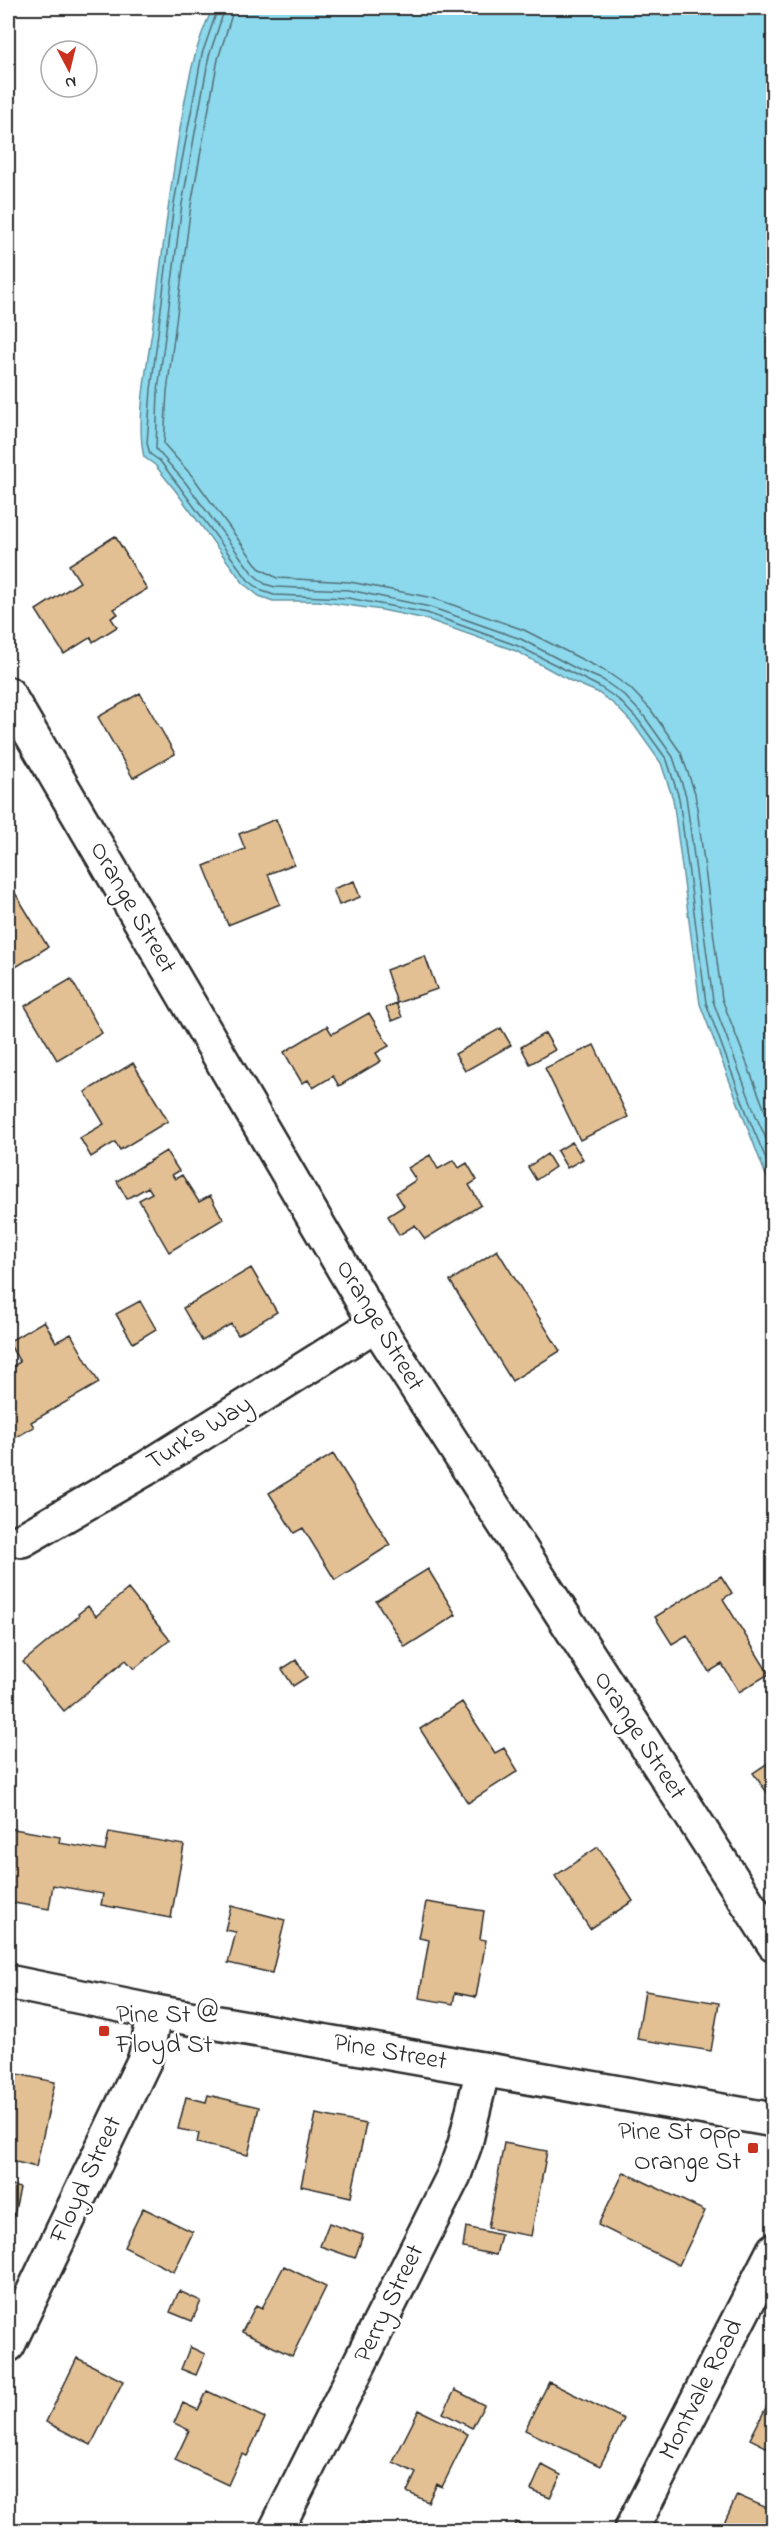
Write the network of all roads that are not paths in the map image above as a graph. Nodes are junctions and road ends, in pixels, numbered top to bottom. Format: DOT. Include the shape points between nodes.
graph roads {
  1 [pos="8,696"];
  2 [pos="376,1324"];
  3 [pos="22,1540"];
  4 [pos="774,1944"];
  5 [pos="8,1982"];
  6 [pos="155,2012"];
  7 [pos="483,2069"];
  8 [pos="774,2120"];
  9 [pos="774,2250"];
  10 [pos="8,2345"];
  11 [pos="276,2530"];
  12 [pos="631,2530"];
  1 -- 2 [label="street, Orange Street"];
  2 -- 3 [label="street, Turk's Way" via="145,1469"];
  2 -- 4 [label="street, Orange Street"];
  5 -- 6 [label="street, Pine Street"];
  6 -- 7 [label="street, Pine Street"];
  6 -- 10 [label="street, Floyd Street" via="145,2059"];
  7 -- 8 [label="street, Pine Street"];
  7 -- 11 [label="street, Perry Street" via="454,2175"];
  9 -- 12 [label="street, Montvale Road"];
}
